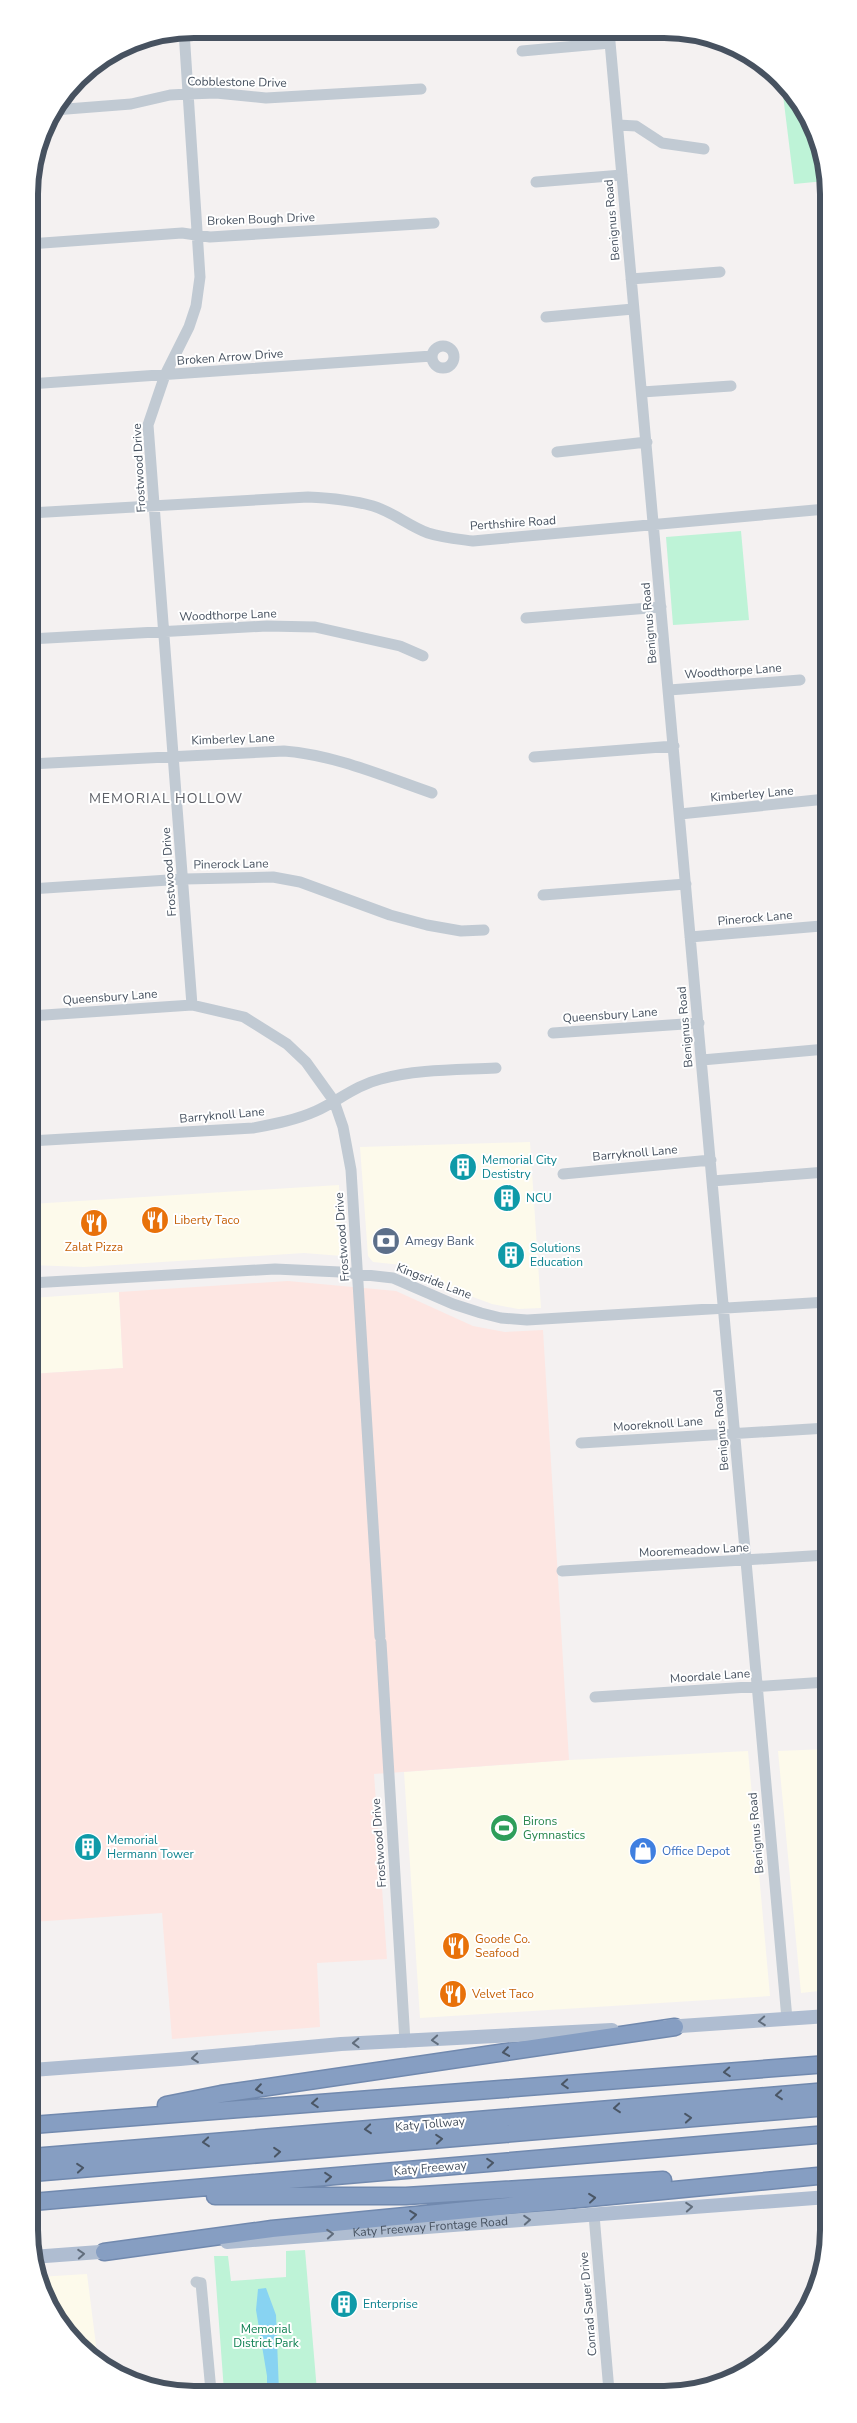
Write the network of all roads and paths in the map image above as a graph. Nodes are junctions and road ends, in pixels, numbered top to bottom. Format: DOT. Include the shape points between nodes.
graph roads {
  1 [pos="184,38"];
  2 [pos="604,38"];
  3 [pos="610,38"];
  4 [pos="522,51"];
  5 [pos="420,88"];
  6 [pos="188,94"];
  7 [pos="63,109"];
  8 [pos="618,126"];
  9 [pos="704,149"];
  10 [pos="622,175"];
  11 [pos="536,182"];
  12 [pos="434,223"];
  13 [pos="196,234"];
  14 [pos="38,243"];
  15 [pos="720,272"];
  16 [pos="631,279"];
  17 [pos="633,309"];
  18 [pos="546,317"];
  19 [pos="432,356"];
  20 [pos="165,375"];
  21 [pos="38,383"];
  22 [pos="731,386"];
  23 [pos="642,392"];
  24 [pos="647,442"];
  25 [pos="557,452"];
  26 [pos="154,505"];
  27 [pos="820,510"];
  28 [pos="38,512"];
  29 [pos="653,525"];
  30 [pos="661,607"];
  31 [pos="526,618"];
  32 [pos="164,631"];
  33 [pos="38,639"];
  34 [pos="423,656"];
  35 [pos="800,680"];
  36 [pos="669,690"];
  37 [pos="674,746"];
  38 [pos="174,755"];
  39 [pos="534,756"];
  40 [pos="38,764"];
  41 [pos="432,793"];
  42 [pos="820,800"];
  43 [pos="680,814"];
  44 [pos="184,879"];
  45 [pos="686,884"];
  46 [pos="38,888"];
  47 [pos="543,895"];
  48 [pos="820,926"];
  49 [pos="484,930"];
  50 [pos="690,937"];
  51 [pos="192,1005"];
  52 [pos="38,1015"];
  53 [pos="699,1022"];
  54 [pos="553,1033"];
  55 [pos="820,1050"];
  56 [pos="702,1060"];
  57 [pos="496,1068"];
  58 [pos="334,1101"];
  59 [pos="38,1141"];
  60 [pos="711,1160"];
  61 [pos="820,1173"];
  62 [pos="563,1174"];
  63 [pos="712,1181"];
  64 [pos="358,1273"];
  65 [pos="38,1283"];
  66 [pos="819,1302"];
  67 [pos="724,1308"];
  68 [pos="819,1428"];
  69 [pos="735,1433"];
  70 [pos="581,1443"];
  71 [pos="819,1555"];
  72 [pos="745,1560"];
  73 [pos="562,1571"];
  74 [pos="819,1682"];
  75 [pos="756,1686"];
  76 [pos="595,1697"];
  77 [pos="819,2017"];
  78 [pos="787,2019"];
  79 [pos="676,2027"];
  80 [pos="405,2042"];
  81 [pos="819,2065"];
  82 [pos="38,2070"];
  83 [pos="819,2092"];
  84 [pos="819,2108"];
  85 [pos="92,2119"];
  86 [pos="38,2124"];
  87 [pos="819,2135"];
  88 [pos="762,2139"];
  89 [pos="819,2140"];
  90 [pos="38,2156"];
  91 [pos="819,2171"];
  92 [pos="38,2172"];
  93 [pos="819,2176"];
  94 [pos="106,2196"];
  95 [pos="819,2198"];
  96 [pos="38,2202"];
  97 [pos="594,2214"];
  98 [pos="104,2252"];
  99 [pos="40,2256"];
  100 [pos="196,2282"];
  101 [pos="211,2386"];
  102 [pos="610,2386"];
  1 -- 6 [label="street, Frostwood Drive"];
  2 -- 4 [label="street"];
  3 -- 8 [label="street, Benignus Road"];
  5 -- 6 [label="street, Cobblestone Drive" via="266,98"];
  6 -- 7 [label="street, Cobblestone Drive" via="131,104"];
  6 -- 13 [label="street, Frostwood Drive"];
  8 -- 9 [label="street" via="636,126 662,143"];
  8 -- 10 [label="street, Benignus Road"];
  10 -- 11 [label="street"];
  10 -- 16 [label="street, Benignus Road"];
  12 -- 13 [label="street, Broken Bough Drive" via="210,237"];
  13 -- 14 [label="street, Broken Bough Drive"];
  13 -- 20 [label="street, Frostwood Drive" via="200,277 196,306"];
  15 -- 16 [label="street"];
  16 -- 17 [label="street, Benignus Road"];
  17 -- 18 [label="street"];
  17 -- 23 [label="street, Benignus Road"];
  19 -- 20 [label="street, Broken Arrow Drive"];
  20 -- 21 [label="street, Broken Arrow Drive"];
  20 -- 26 [label="street, Frostwood Drive" via="148,425"];
  22 -- 23 [label="street"];
  23 -- 24 [label="street, Benignus Road"];
  24 -- 25 [label="street"];
  24 -- 29 [label="street, Benignus Road"];
  26 -- 28 [label="street, Perthshire Road"];
  26 -- 29 [label="street, Perthshire Road" via="308,497 341,499 374,506 427,532 450,539 474,541"];
  26 -- 32 [label="street, Frostwood Drive"];
  27 -- 29 [label="street, Perthshire Road"];
  29 -- 30 [label="street, Benignus Road"];
  30 -- 31 [label="street"];
  30 -- 36 [label="street, Benignus Road"];
  32 -- 33 [label="street, Woodthorpe Lane"];
  32 -- 34 [label="street, Woodthorpe Lane" via="315,627 400,646"];
  32 -- 38 [label="street, Frostwood Drive"];
  35 -- 36 [label="street, Woodthorpe Lane"];
  36 -- 37 [label="street, Benignus Road"];
  37 -- 39 [label="street"];
  37 -- 43 [label="street, Benignus Road"];
  38 -- 40 [label="street, Kimberley Lane"];
  38 -- 41 [label="street, Kimberley Lane" via="256,751 310,753"];
  38 -- 44 [label="street, Frostwood Drive"];
  42 -- 43 [label="street, Kimberley Lane"];
  43 -- 45 [label="street, Benignus Road"];
  44 -- 46 [label="street, Pinerock Lane"];
  44 -- 49 [label="street, Pinerock Lane" via="273,877 300,882 427,925 461,931"];
  44 -- 51 [label="street, Frostwood Drive"];
  45 -- 47 [label="street"];
  45 -- 50 [label="street, Benignus Road"];
  48 -- 50 [label="street, Pinerock Lane"];
  50 -- 53 [label="street, Benignus Road"];
  51 -- 52 [label="street, Queensbury Lane"];
  51 -- 58 [label="street, Frostwood Drive" via="244,1017 267,1030 306,1062"];
  53 -- 54 [label="street, Queensbury Lane"];
  53 -- 56 [label="street, Benignus Road"];
  55 -- 56 [label="street"];
  56 -- 60 [label="street, Benignus Road"];
  57 -- 58 [label="street, Barryknoll Lane" via="381,1078"];
  58 -- 59 [label="street, Barryknoll Lane" via="308,1114 252,1128"];
  58 -- 64 [label="street, Frostwood Drive" via="352,1170"];
  60 -- 62 [label="street, Barryknoll Lane"];
  60 -- 63 [label="street, Benignus Road"];
  61 -- 63 [label="street"];
  63 -- 67 [label="street, Benignus Road"];
  64 -- 65 [label="street, Kingsride Lane" via="276,1269"];
  64 -- 67 [label="street, Kingsride Lane" via="393,1278 453,1304 501,1318 527,1320"];
  64 -- 80 [label="street, Frostwood Drive"];
  66 -- 67 [label="street, Kingsride Lane"];
  67 -- 69 [label="street, Benignus Road"];
  68 -- 69 [label="street, Mooreknoll Lane"];
  69 -- 70 [label="street, Mooreknoll Lane"];
  69 -- 72 [label="street, Benignus Road"];
  71 -- 72 [label="street, Mooremeadow Lane"];
  72 -- 73 [label="street, Mooremeadow Lane"];
  72 -- 75 [label="street, Benignus Road"];
  74 -- 75 [label="street, Moordale Lane"];
  75 -- 76 [label="street, Moordale Lane"];
  75 -- 78 [label="street, Benignus Road"];
  77 -- 78 [label="main road"];
  78 -- 79 [label="main road, one-way"];
  79 -- 80 [label="main road, one-way"];
  79 -- 85 [label="highway, one-way" via="221,2094"];
  80 -- 82 [label="main road, one-way" via="341,2044"];
  81 -- 85 [label="highway, one-way"];
  83 -- 90 [label="highway, Katy Tollway, one-way"];
  92 -- 84 [label="highway, Katy Tollway, one-way"];
  85 -- 86 [label="highway"];
  87 -- 88 [label="highway, Katy Freeway"];
  88 -- 89 [label="highway"];
  94 -- 88 [label="highway, Katy Freeway, one-way"];
  91 -- 94 [label="highway" via="416,2196"];
  98 -- 93 [label="highway, one-way" via="272,2229"];
  94 -- 96 [label="highway, Katy Freeway"];
  97 -- 95 [label="main road, Katy Freeway Frontage Road, one-way"];
  98 -- 97 [label="main road, Katy Freeway Frontage Road, one-way"];
  97 -- 102 [label="street, Conrad Sauer Drive"];
  99 -- 98 [label="main road, Katy Freeway Frontage Road, one-way"];
  100 -- 101 [label="street" via="201,2283"];
}
